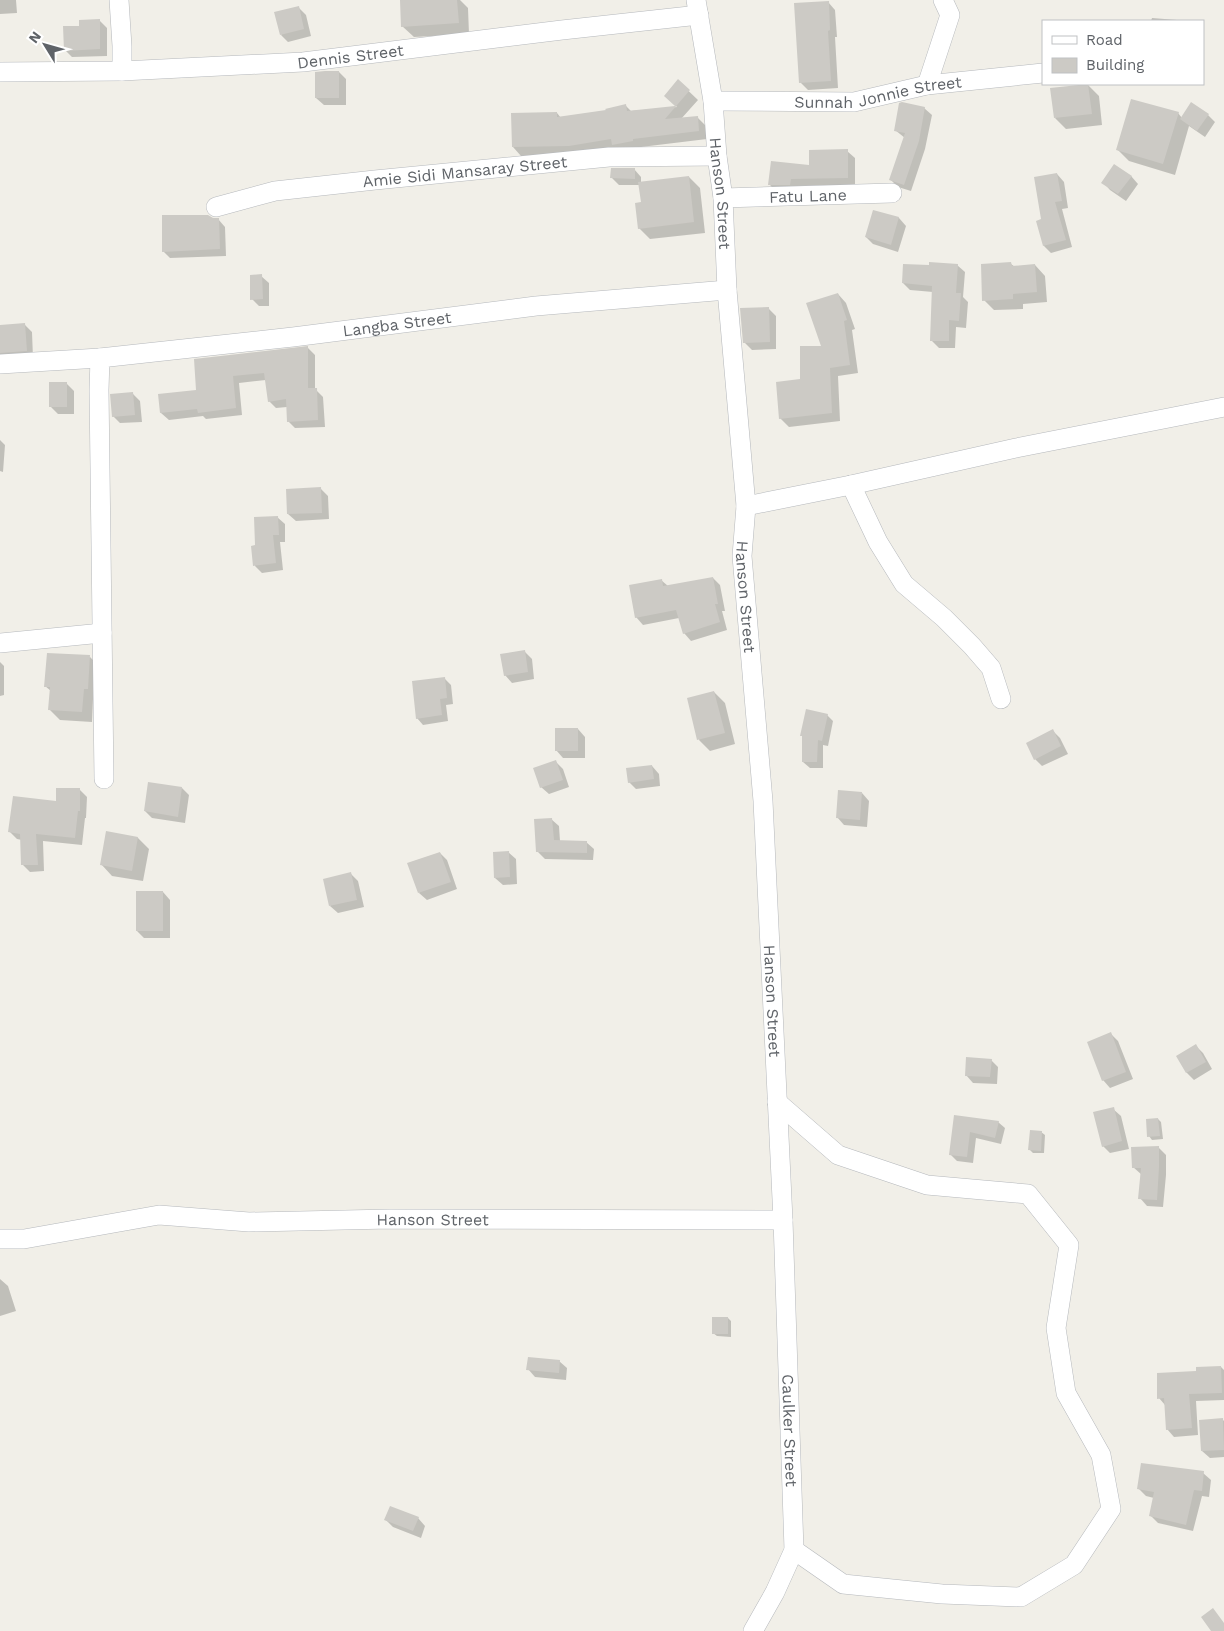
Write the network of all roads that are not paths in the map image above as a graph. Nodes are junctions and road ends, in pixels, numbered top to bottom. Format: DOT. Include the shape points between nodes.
graph roads {
  1 [pos="119,0"];
  2 [pos="943,0"];
  3 [pos="697,8"];
  4 [pos="122,71"];
  5 [pos="0,72"];
  6 [pos="1042,73"];
  7 [pos="927,84"];
  8 [pos="713,101"];
  9 [pos="717,156"];
  10 [pos="892,192"];
  11 [pos="723,198"];
  12 [pos="216,207"];
  13 [pos="727,290"];
  14 [pos="100,358"];
  15 [pos="0,364"];
  16 [pos="1224,407"];
  17 [pos="851,485"];
  18 [pos="746,506"];
  19 [pos="102,633"];
  20 [pos="0,643"];
  21 [pos="1001,698"];
  22 [pos="104,779"];
  23 [pos="778,1102"];
  24 [pos="783,1220"];
  25 [pos="0,1239"];
  26 [pos="794,1550"];
  27 [pos="753,1631"];
  1 -- 4 [label="street"];
  2 -- 7 [label="street" via="950,15"];
  3 -- 4 [label="street, Dennis Street" via="562,30 303,62"];
  3 -- 8 [label="street, Hanson Street"];
  4 -- 5 [label="street, Dennis Street"];
  6 -- 7 [label="street, Sunnah Jonnie Street"];
  7 -- 8 [label="street, Sunnah Jonnie Street" via="854,102"];
  8 -- 9 [label="street, Hanson Street"];
  9 -- 11 [label="street, Hanson Street"];
  9 -- 12 [label="street, Amie Sidi Mansaray Street" via="608,157 385,179 275,191"];
  10 -- 11 [label="street, Fatu Lane"];
  11 -- 13 [label="street, Hanson Street"];
  13 -- 14 [label="street, Langba Street" via="536,306 293,338"];
  13 -- 18 [label="street, Hanson Street"];
  14 -- 15 [label="street, Langba Street"];
  14 -- 19 [label="street"];
  16 -- 17 [label="street"];
  17 -- 18 [label="street"];
  17 -- 21 [label="street" via="878,542 904,584 944,618 985,660"];
  18 -- 23 [label="street, Hanson Street" via="742,556 763,801"];
  19 -- 20 [label="street"];
  19 -- 22 [label="street"];
  23 -- 24 [label="street, Hanson Street"];
  23 -- 26 [label="street" via="838,1155 927,1185 1028,1194 1068,1245 1056,1328 1066,1393 1101,1455 1111,1509 1074,1565 1021,1597 942,1594 843,1584"];
  24 -- 25 [label="street, Hanson Street" via="390,1218 249,1222 158,1215 24,1239"];
  24 -- 26 [label="street, Caulker Street"];
  26 -- 27 [label="street, Caulker Street"];
}
